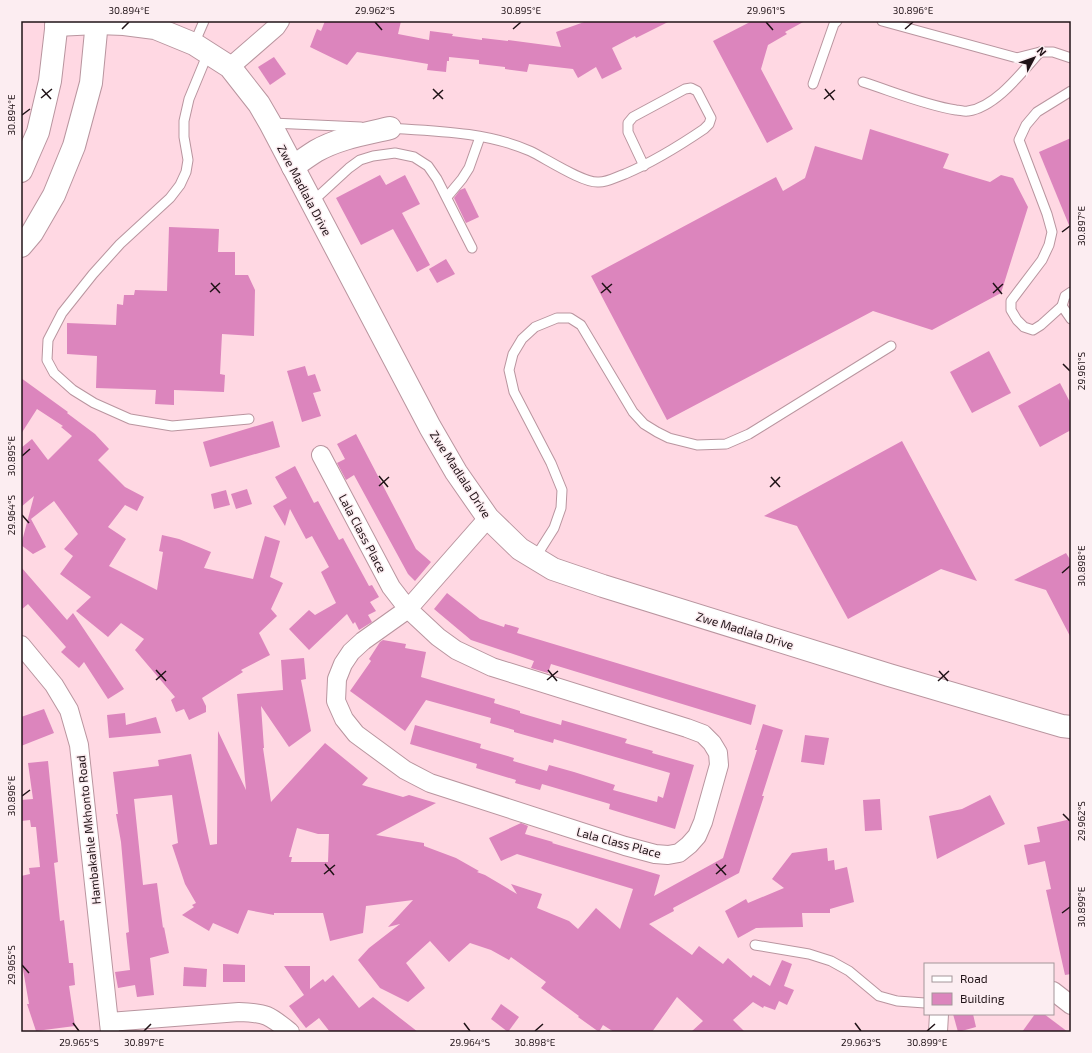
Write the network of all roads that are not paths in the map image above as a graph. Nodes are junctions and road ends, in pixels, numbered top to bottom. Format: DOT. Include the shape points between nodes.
graph roads {
  1 [pos="204,21"];
  2 [pos="280,21"];
  3 [pos="837,21"];
  4 [pos="882,21"];
  5 [pos="97,22"];
  6 [pos="56,23"];
  7 [pos="202,48"];
  8 [pos="1040,52"];
  9 [pos="1071,58"];
  10 [pos="230,67"];
  11 [pos="863,82"];
  12 [pos="813,84"];
  13 [pos="1071,91"];
  14 [pos="270,123"];
  15 [pos="390,128"];
  16 [pos="480,137"];
  17 [pos="644,166"];
  18 [pos="293,167"];
  19 [pos="21,171"];
  20 [pos="447,198"];
  21 [pos="312,202"];
  22 [pos="21,246"];
  23 [pos="472,248"];
  24 [pos="1071,292"];
  25 [pos="1062,306"];
  26 [pos="1071,319"];
  27 [pos="891,346"];
  28 [pos="249,419"];
  29 [pos="321,455"];
  30 [pos="488,518"];
  31 [pos="535,558"];
  32 [pos="408,609"];
  33 [pos="21,646"];
  34 [pos="1071,727"];
  35 [pos="754,945"];
  36 [pos="1054,992"];
  37 [pos="924,1003"];
  38 [pos="1071,1005"];
  39 [pos="939,1015"];
  40 [pos="109,1027"];
  41 [pos="290,1032"];
  42 [pos="938,1032"];
  1 -- 7 [label="lane"];
  2 -- 10 [label="street"];
  3 -- 12 [label="lane"];
  4 -- 8 [label="lane" via="1017,58"];
  5 -- 6 [label="street, Zwe Madlala Drive"];
  5 -- 7 [label="street, Zwe Madlala Drive" via="155,28"];
  5 -- 22 [label="street" via="91,83 74,146 54,195 32,233"];
  6 -- 19 [label="street" via="50,81 38,132"];
  7 -- 10 [label="street, Zwe Madlala Drive"];
  7 -- 28 [label="lane" via="184,120 188,160 180,185 170,198 120,244 62,313 48,340 47,360 54,373 73,390 94,403 130,419 172,426"];
  8 -- 9 [label="lane" via="1053,52"];
  8 -- 11 [label="lane" via="997,97 968,112 944,108"];
  10 -- 14 [label="street, Zwe Madlala Drive" via="259,104"];
  13 -- 25 [label="lane" via="1037,112 1026,125 1019,140 1052,232 1042,260 1011,301 1011,310 1017,320 1024,327 1033,330"];
  14 -- 15 [label="lane"];
  14 -- 18 [label="street, Zwe Madlala Drive"];
  15 -- 16 [label="lane"];
  15 -- 18 [label="street" via="332,144 316,151"];
  16 -- 17 [label="lane" via="529,151 597,183"];
  16 -- 20 [label="lane" via="469,168"];
  17 -- 17 [label="lane" via="628,132 628,123 633,117 685,89 691,88 696,91 711,118 709,124 704,130"];
  18 -- 21 [label="street, Zwe Madlala Drive"];
  20 -- 21 [label="lane" via="428,166 414,157 395,153 360,160"];
  20 -- 23 [label="lane"];
  21 -- 30 [label="street, Zwe Madlala Drive" via="430,427 456,472"];
  24 -- 25 [label="lane" via="1065,296"];
  25 -- 26 [label="lane"];
  27 -- 31 [label="lane" via="749,434 726,444 697,445 669,438 644,424 633,412 581,324 570,318 557,318 535,327 522,339 513,354 509,370 514,392 551,462 562,490 561,508 554,528"];
  29 -- 32 [label="street, Lala Class Place" via="391,587"];
  30 -- 31 [label="street, Zwe Madlala Drive" via="520,549"];
  30 -- 32 [label="street, Lala Class Place"];
  31 -- 34 [label="street, Zwe Madlala Drive" via="553,569 603,586 889,675"];
  32 -- 32 [label="street, Lala Class Place" via="363,641 343,664 337,679 336,701 344,719 356,734 405,770 430,783 625,846 668,855 679,853 697,836 719,765 718,753 712,742 703,734 472,658 438,637"];
  33 -- 40 [label="street, Hambakahle Mkhonto Road" via="54,685 69,710 80,745"];
  35 -- 37 [label="lane" via="809,954 831,961 849,970 879,996 897,1001"];
  36 -- 38 [label="street"];
  39 -- 42 [label="street"];
  40 -- 41 [label="street" via="258,1012 272,1017"];
}
